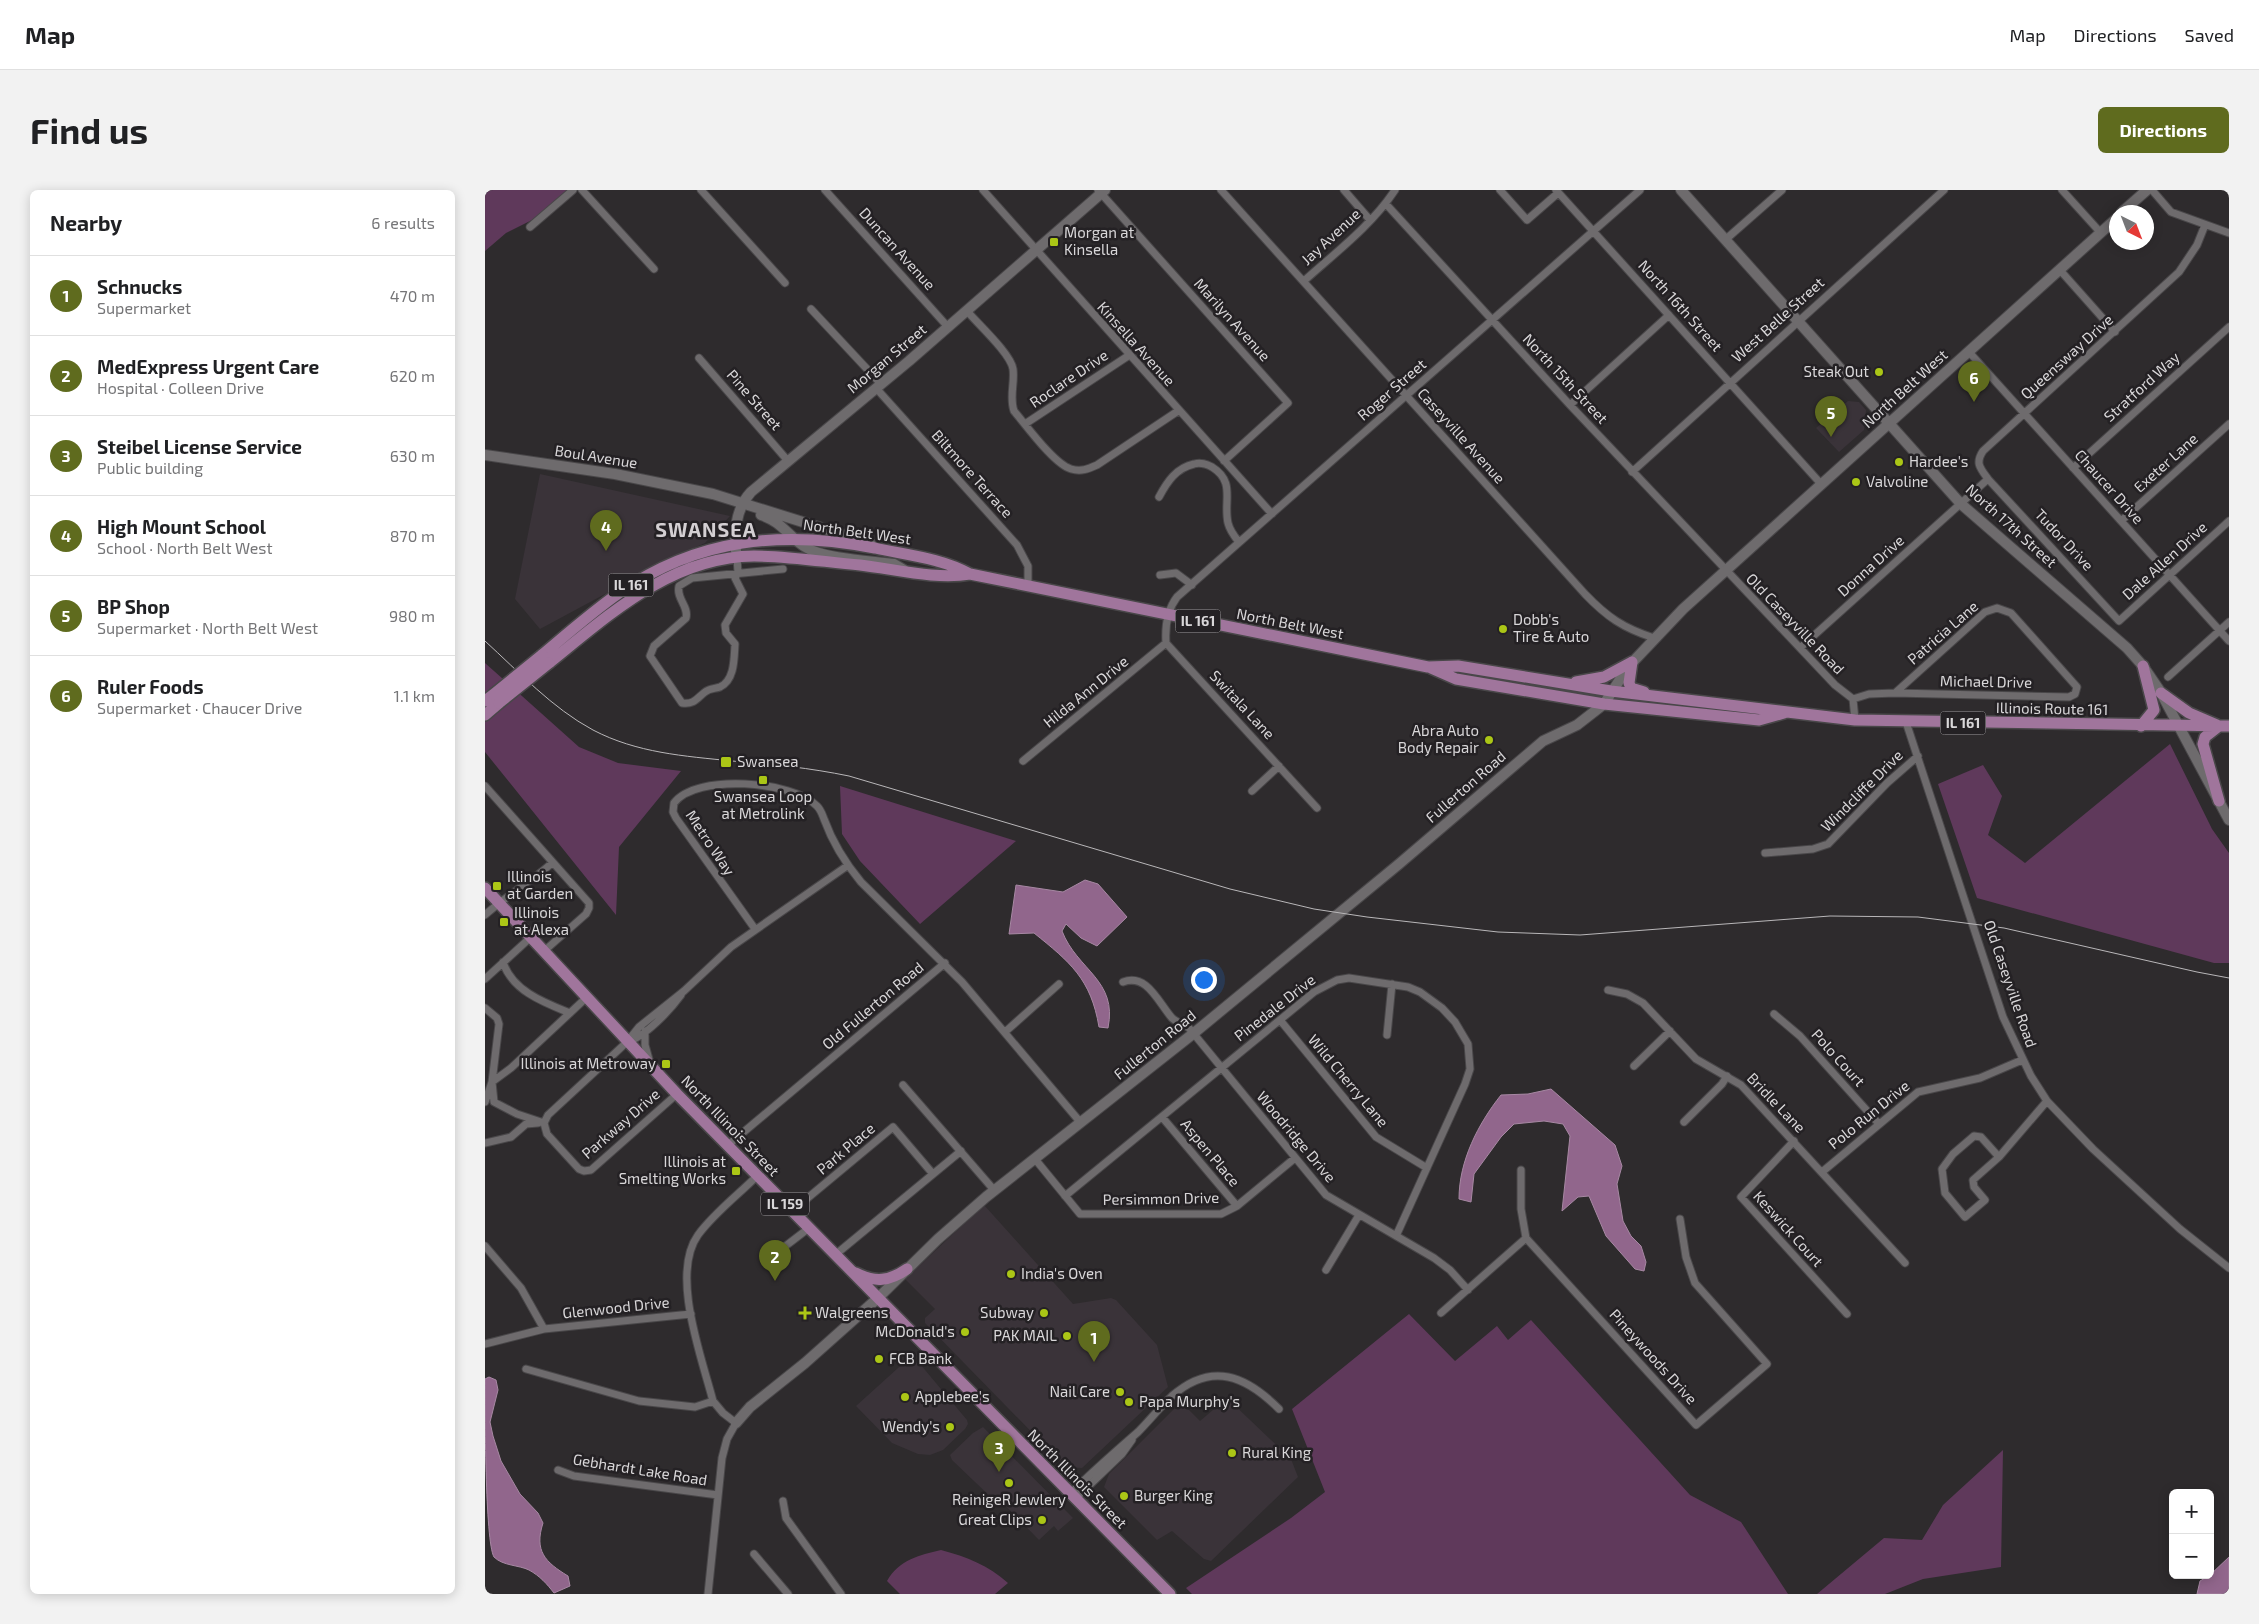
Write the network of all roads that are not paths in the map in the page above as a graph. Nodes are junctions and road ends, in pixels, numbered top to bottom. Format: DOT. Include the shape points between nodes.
graph roads {
  1 [pos="573,190"];
  2 [pos="582,190"];
  3 [pos="701,190"];
  4 [pos="825,190"];
  5 [pos="983,190"];
  6 [pos="1221,190"];
  7 [pos="1344,190"];
  8 [pos="1395,190"];
  9 [pos="1500,190"];
  10 [pos="1640,190"];
  11 [pos="1681,190"];
  12 [pos="1782,190"];
  13 [pos="1944,190"];
  14 [pos="2062,190"];
  15 [pos="2147,190"];
  16 [pos="2152,190"];
  17 [pos="1101,191"];
  18 [pos="1557,191"];
  19 [pos="1386,204"];
  20 [pos="2130,205"];
  21 [pos="1370,220"];
  22 [pos="2109,225"];
  23 [pos="2205,225"];
  24 [pos="530,226"];
  25 [pos="1595,232"];
  26 [pos="2100,232"];
  27 [pos="2229,233"];
  28 [pos="1725,240"];
  29 [pos="1035,251"];
  30 [pos="654,268"];
  31 [pos="2059,269"];
  32 [pos="1304,281"];
  33 [pos="785,283"];
  34 [pos="811,308"];
  35 [pos="967,311"];
  36 [pos="1669,315"];
  37 [pos="1491,320"];
  38 [pos="1799,320"];
  39 [pos="948,327"];
  40 [pos="2229,327"];
  41 [pos="2115,332"];
  42 [pos="1969,352"];
  43 [pos="1128,356"];
  44 [pos="699,358"];
  45 [pos="1729,382"];
  46 [pos="878,386"];
  47 [pos="1406,396"];
  48 [pos="1569,405"];
  49 [pos="1178,411"];
  50 [pos="2025,414"];
  51 [pos="1890,423"];
  52 [pos="1025,424"];
  53 [pos="2229,424"];
  54 [pos="485,455"];
  55 [pos="788,461"];
  56 [pos="1224,461"];
  57 [pos="2073,468"];
  58 [pos="1632,472"];
  59 [pos="1988,479"];
  60 [pos="1822,485"];
  61 [pos="758,486"];
  62 [pos="1159,497"];
  63 [pos="1961,504"];
  64 [pos="741,506"];
  65 [pos="761,509"];
  66 [pos="1272,514"];
  67 [pos="2229,521"];
  68 [pos="2121,522"];
  69 [pos="795,538"];
  70 [pos="1239,542"];
  71 [pos="735,544"];
  72 [pos="896,552"];
  73 [pos="737,557"];
  74 [pos="783,569"];
  75 [pos="904,570"];
  76 [pos="1726,572"];
  77 [pos="738,573"];
  78 [pos="969,574"];
  79 [pos="1160,575"];
  80 [pos="2170,575"];
  81 [pos="1192,584"];
  82 [pos="1028,586"];
  83 [pos="1169,615"];
  84 [pos="2119,621"];
  85 [pos="2229,622"];
  86 [pos="2220,630"];
  87 [pos="1654,638"];
  88 [pos="2229,641"];
  89 [pos="1166,643"];
  90 [pos="1800,648"];
  91 [pos="546,659"];
  92 [pos="1632,662"];
  93 [pos="2143,666"];
  94 [pos="1427,667"];
  95 [pos="2168,677"];
  96 [pos="1563,683"];
  97 [pos="1611,691"];
  98 [pos="1895,693"];
  99 [pos="2161,693"];
  100 [pos="2075,694"];
  101 [pos="1655,697"];
  102 [pos="493,699"];
  103 [pos="1853,699"];
  104 [pos="1604,704"];
  105 [pos="1786,713"];
  106 [pos="485,715"];
  107 [pos="1855,720"];
  108 [pos="1906,722"];
  109 [pos="2141,726"];
  110 [pos="2178,726"];
  111 [pos="2224,726"];
  112 [pos="1917,756"];
  113 [pos="1023,761"];
  114 [pos="1279,766"];
  115 [pos="485,786"];
  116 [pos="1251,791"];
  117 [pos="2219,801"];
  118 [pos="1317,808"];
  119 [pos="2229,820"];
  120 [pos="1765,852"];
  121 [pos="553,863"];
  122 [pos="847,866"];
  123 [pos="485,888"];
  124 [pos="498,903"];
  125 [pos="485,915"];
  126 [pos="755,929"];
  127 [pos="530,938"];
  128 [pos="543,952"];
  129 [pos="503,962"];
  130 [pos="945,963"];
  131 [pos="485,978"];
  132 [pos="1123,982"];
  133 [pos="1059,984"];
  134 [pos="1393,984"];
  135 [pos="1608,990"];
  136 [pos="684,991"];
  137 [pos="586,998"];
  138 [pos="485,1008"];
  139 [pos="570,1013"];
  140 [pos="1774,1014"];
  141 [pos="1280,1020"];
  142 [pos="645,1031"];
  143 [pos="1670,1031"];
  144 [pos="1005,1032"];
  145 [pos="1193,1033"];
  146 [pos="1387,1035"];
  147 [pos="627,1042"];
  148 [pos="2022,1060"];
  149 [pos="1634,1066"];
  150 [pos="652,1068"];
  151 [pos="1222,1068"];
  152 [pos="1727,1076"];
  153 [pos="492,1082"];
  154 [pos="903,1086"];
  155 [pos="677,1094"];
  156 [pos="2047,1101"];
  157 [pos="485,1102"];
  158 [pos="1161,1117"];
  159 [pos="544,1122"];
  160 [pos="1684,1122"];
  161 [pos="1081,1123"];
  162 [pos="1879,1124"];
  163 [pos="1794,1141"];
  164 [pos="485,1143"];
  165 [pos="727,1146"];
  166 [pos="961,1151"];
  167 [pos="1999,1156"];
  168 [pos="1295,1158"];
  169 [pos="1035,1159"];
  170 [pos="1427,1168"];
  171 [pos="1521,1170"];
  172 [pos="1822,1172"];
  173 [pos="933,1174"];
  174 [pos="757,1176"];
  175 [pos="994,1190"];
  176 [pos="1065,1196"];
  177 [pos="1237,1206"];
  178 [pos="792,1212"];
  179 [pos="1359,1215"];
  180 [pos="1680,1220"];
  181 [pos="809,1228"];
  182 [pos="1396,1236"];
  183 [pos="1527,1238"];
  184 [pos="485,1246"];
  185 [pos="835,1255"];
  186 [pos="766,1261"];
  187 [pos="1905,1263"];
  188 [pos="2229,1268"];
  189 [pos="907,1269"];
  190 [pos="850,1270"];
  191 [pos="1326,1270"];
  192 [pos="1468,1290"];
  193 [pos="878,1298"];
  194 [pos="1441,1313"];
  195 [pos="691,1314"];
  196 [pos="1847,1314"];
  197 [pos="544,1329"];
  198 [pos="485,1344"];
  199 [pos="526,1370"];
  200 [pos="713,1401"];
  201 [pos="1279,1409"];
  202 [pos="736,1423"];
  203 [pos="558,1470"];
  204 [pos="718,1495"];
  205 [pos="1073,1497"];
  206 [pos="783,1501"];
  207 [pos="754,1554"];
  208 [pos="708,1594"];
  209 [pos="788,1594"];
  210 [pos="841,1594"];
  211 [pos="1170,1594"];
  1 -- 24 [label="street"];
  2 -- 30 [label="street"];
  3 -- 33 [label="street"];
  4 -- 39 [label="street, Duncan Avenue"];
  5 -- 29 [label="street, Kinsella Avenue"];
  6 -- 32 [label="street, Caseyville Avenue"];
  7 -- 21 [label="street"];
  8 -- 19 [label="street, Jay Avenue"];
  9 -- 18 [label="street" via="1527,220"];
  10 -- 25 [label="street, Roger Street"];
  11 -- 28 [label="street, North 17th Street"];
  12 -- 28 [label="street"];
  13 -- 38 [label="street, West Belle Street"];
  14 -- 26 [label="street"];
  15 -- 20 [label="street"];
  16 -- 23 [label="street" via="2171,212"];
  17 -- 29 [label="street, Morgan Street"];
  17 -- 56 [label="street, Marilyn Avenue" via="1288,403"];
  18 -- 25 [label="street, North 16th Street"];
  19 -- 21 [label="street, Jay Avenue"];
  19 -- 37 [label="street, North 15th Street"];
  21 -- 32 [label="street, Jay Avenue"];
  22 -- 26 [label="street, North Belt West"];
  23 -- 27 [label="street"];
  23 -- 41 [label="street, Queensway Drive" via="2197,245 2179,272"];
  25 -- 36 [label="street, North 16th Street"];
  25 -- 37 [label="street, Roger Street"];
  26 -- 31 [label="street, North Belt West"];
  28 -- 38 [label="street, North 17th Street"];
  29 -- 35 [label="street, Morgan Street"];
  29 -- 43 [label="street, Kinsella Avenue"];
  31 -- 41 [label="street"];
  31 -- 42 [label="street, North Belt West"];
  32 -- 47 [label="street, Caseyville Avenue"];
  34 -- 46 [label="street, Biltmore Terrace"];
  35 -- 39 [label="street, Morgan Street"];
  35 -- 52 [label="street" via="1013,368 1011,402"];
  36 -- 45 [label="street, North 16th Street"];
  36 -- 48 [label="street"];
  37 -- 47 [label="street, Roger Street"];
  37 -- 48 [label="street, North 15th Street"];
  38 -- 45 [label="street, West Belle Street"];
  38 -- 51 [label="street, North 17th Street"];
  39 -- 46 [label="street, Morgan Street"];
  40 -- 57 [label="street, Stratford Way"];
  41 -- 50 [label="street, Queensway Drive"];
  42 -- 50 [label="street, Chaucer Drive"];
  42 -- 51 [label="street, North Belt West"];
  43 -- 49 [label="street, Kinsella Avenue"];
  43 -- 52 [label="street, Roclare Drive"];
  44 -- 55 [label="street, Pine Street"];
  45 -- 58 [label="street, West Belle Street"];
  45 -- 60 [label="street, North 16th Street"];
  46 -- 55 [label="street, Morgan Street"];
  46 -- 82 [label="street, Biltmore Terrace" via="1017,545 1028,566"];
  47 -- 66 [label="street, Roger Street"];
  47 -- 87 [label="street, Caseyville Avenue" via="1604,614 1631,630"];
  48 -- 58 [label="street, North 15th Street"];
  49 -- 52 [label="street" via="1097,466 1084,470 1070,469 1058,461"];
  49 -- 56 [label="street, Kinsella Avenue"];
  50 -- 57 [label="street, Chaucer Drive"];
  50 -- 59 [label="street, Queensway Drive" via="1979,458 1978,466"];
  51 -- 60 [label="street, North Belt West"];
  51 -- 63 [label="street, North 17th Street"];
  53 -- 68 [label="street, Exeter Lane"];
  54 -- 64 [label="street, Boul Avenue" via="615,474 701,493"];
  55 -- 61 [label="street, Morgan Street"];
  56 -- 66 [label="street, Kinsella Avenue"];
  57 -- 68 [label="street, Chaucer Drive"];
  58 -- 76 [label="street, North 15th Street"];
  59 -- 63 [label="street"];
  59 -- 84 [label="street, Tudor Drive"];
  60 -- 76 [label="street, North Belt West"];
  61 -- 64 [label="street, Morgan Street"];
  61 -- 65 [label="street"];
  62 -- 70 [label="street" via="1167,482 1189,465 1211,466 1229,489 1227,522"];
  63 -- 90 [label="street, Donna Drive"];
  63 -- 93 [label="street, North 17th Street" via="2127,648"];
  64 -- 65 [label="street, Boul Avenue"];
  64 -- 69 [label="street, Boul Avenue" via="773,520"];
  64 -- 71 [label="street"];
  65 -- 72 [label="street, Boul Avenue"];
  66 -- 70 [label="street, Roger Street"];
  67 -- 80 [label="street, Dale Allen Drive"];
  68 -- 80 [label="street, Chaucer Drive"];
  69 -- 71 [label="main road, North Belt West / IL 161"];
  69 -- 72 [label="main road, North Belt West / IL 161" via="829,540"];
  69 -- 75 [label="street, Boul Avenue" via="816,552 894,564"];
  70 -- 81 [label="street, Roger Street"];
  71 -- 73 [label="street"];
  71 -- 91 [label="main road, North Belt West / IL 161" via="681,559 641,579 608,601"];
  72 -- 78 [label="main road, North Belt West / IL 161" via="949,564"];
  73 -- 75 [label="main road, North Belt West / IL 161" via="773,557"];
  73 -- 77 [label="street"];
  73 -- 91 [label="main road, North Belt West / IL 161" via="693,567 646,588"];
  74 -- 77 [label="street"];
  75 -- 78 [label="main road, North Belt West / IL 161" via="946,577"];
  76 -- 87 [label="street, North Belt West"];
  76 -- 90 [label="street, Old Caseyville Road"];
  77 -- 77 [label="street" via="684,581 678,592 686,609 686,618 651,651 655,665 682,703 693,703 711,688 719,688 726,683 731,672 735,644 726,633 725,624 743,594 735,578"];
  78 -- 82 [label="main road, North Belt West / IL 161"];
  79 -- 81 [label="street" via="1176,573"];
  80 -- 84 [label="street, Dale Allen Drive"];
  80 -- 86 [label="street, Chaucer Drive"];
  81 -- 83 [label="street, Roger Street" via="1177,597"];
  82 -- 83 [label="main road, North Belt West / IL 161"];
  83 -- 89 [label="street"];
  83 -- 94 [label="main road, North Belt West / IL 161"];
  85 -- 86 [label="street"];
  86 -- 88 [label="street, Chaucer Drive"];
  86 -- 95 [label="street"];
  87 -- 92 [label="street, North Belt West"];
  89 -- 113 [label="street, Hilda Ann Drive"];
  89 -- 114 [label="street, Switala Lane"];
  90 -- 103 [label="street, Old Caseyville Road"];
  91 -- 102 [label="main road, North Belt West / IL 161, bridge"];
  92 -- 96 [label="main road" via="1604,677"];
  92 -- 97 [label="street, North Belt West"];
  92 -- 101 [label="main road" via="1631,688"];
  93 -- 99 [label="street, North 17th Street"];
  93 -- 109 [label="main road" via="2154,710"];
  94 -- 96 [label="main road, North Belt West / IL 161" via="1458,666"];
  94 -- 104 [label="main road, North Belt West / IL 161" via="1456,679"];
  96 -- 97 [label="main road, North Belt West / IL 161"];
  97 -- 101 [label="main road, Illinois Route 161 / IL 161"];
  97 -- 104 [label="street, North Belt West"];
  98 -- 100 [label="street, Michael Drive" via="2069,697"];
  98 -- 100 [label="street, Patricia Lane" via="1985,612 1997,608 2011,613 2077,687"];
  98 -- 103 [label="street" via="1869,694"];
  99 -- 110 [label="street, North 17th Street"];
  99 -- 111 [label="main road" via="2189,713"];
  101 -- 105 [label="main road, Illinois Route 161 / IL 161" via="1767,708"];
  102 -- 106 [label="main road, North Belt West / IL 161"];
  103 -- 107 [label="street"];
  104 -- 105 [label="main road, Illinois Route 161 / IL 161" via="1759,720"];
  104 -- 145 [label="street, Fullerton Road" via="1577,724 1543,740 1399,864"];
  105 -- 107 [label="main road, Illinois Route 161 / IL 161"];
  107 -- 108 [label="main road, Illinois Route 161 / IL 161"];
  108 -- 109 [label="main road, Illinois Route 161 / IL 161"];
  108 -- 112 [label="street, Old Caseyville Road"];
  109 -- 110 [label="main road, Illinois Route 161 / IL 161"];
  110 -- 111 [label="main road, Illinois Route 161 / IL 161"];
  110 -- 117 [label="street, North 17th Street"];
  111 -- 117 [label="main road" via="2205,737 2203,744"];
  112 -- 120 [label="street, Windcliffe Drive" via="1828,844 1813,849"];
  112 -- 148 [label="street, Old Caseyville Road" via="2003,1017"];
  114 -- 116 [label="street"];
  114 -- 118 [label="street, Switala Lane"];
  115 -- 121 [label="street"];
  117 -- 119 [label="street, North 17th Street"];
  121 -- 124 [label="street"];
  121 -- 128 [label="street" via="589,903 589,908"];
  122 -- 126 [label="street"];
  122 -- 126 [label="street, Metro Way" via="822,812 812,802 787,789 718,783 697,787 677,799 673,807 676,818"];
  122 -- 130 [label="street, Metro Way"];
  123 -- 124 [label="main road, North Illinois Street / IL 159"];
  124 -- 125 [label="street"];
  124 -- 127 [label="main road, North Illinois Street / IL 159"];
  126 -- 136 [label="street"];
  127 -- 128 [label="main road, North Illinois Street / IL 159"];
  127 -- 129 [label="street"];
  128 -- 137 [label="main road, North Illinois Street / IL 159"];
  129 -- 131 [label="street"];
  129 -- 139 [label="street" via="505,970 533,997"];
  130 -- 144 [label="street, Old Fullerton Road"];
  130 -- 165 [label="street, Old Fullerton Road"];
  132 -- 145 [label="street, Woodridge Drive" via="1132,979 1148,986 1173,1019"];
  133 -- 144 [label="street"];
  134 -- 141 [label="street, Pinedale Drive" via="1349,978 1337,980 1314,992"];
  134 -- 146 [label="street"];
  134 -- 170 [label="street, Pinedale Drive" via="1408,987 1430,998 1455,1022 1468,1044 1470,1069"];
  135 -- 143 [label="street, Bridle Lane" via="1635,998"];
  136 -- 142 [label="street"];
  136 -- 147 [label="street" via="639,1027"];
  137 -- 139 [label="street"];
  137 -- 147 [label="main road, North Illinois Street / IL 159"];
  138 -- 153 [label="street" via="499,1024"];
  139 -- 153 [label="street"];
  140 -- 162 [label="street, Polo Court" via="1800,1036"];
  141 -- 151 [label="street, Pinedale Drive"];
  141 -- 170 [label="street, Wild Cherry Lane" via="1376,1137"];
  142 -- 147 [label="street"];
  142 -- 150 [label="street" via="645,1045"];
  143 -- 149 [label="street"];
  143 -- 152 [label="street, Bridle Lane" via="1696,1059"];
  144 -- 161 [label="street, Old Fullerton Road"];
  145 -- 151 [label="street, Woodridge Drive"];
  145 -- 161 [label="street, Fullerton Road"];
  147 -- 150 [label="main road, North Illinois Street / IL 159"];
  147 -- 159 [label="street"];
  148 -- 156 [label="street, Old Caseyville Road"];
  148 -- 162 [label="street, Polo Run Drive" via="1980,1078 1918,1092"];
  150 -- 155 [label="main road, North Illinois Street / IL 159"];
  151 -- 158 [label="street, Pinedale Drive"];
  151 -- 168 [label="street, Woodridge Drive"];
  152 -- 160 [label="street"];
  152 -- 163 [label="street, Bridle Lane" via="1751,1094"];
  153 -- 157 [label="street"];
  153 -- 159 [label="street" via="494,1102 517,1114"];
  154 -- 166 [label="street"];
  155 -- 159 [label="street, Parkway Drive" via="591,1170 579,1169 547,1134"];
  155 -- 165 [label="main road, North Illinois Street / IL 159"];
  156 -- 167 [label="street"];
  156 -- 188 [label="street, Old Caseyville Road" via="2135,1189"];
  158 -- 176 [label="street, Pinedale Drive"];
  158 -- 177 [label="street, Aspen Place"];
  159 -- 164 [label="street" via="526,1124 511,1137"];
  161 -- 169 [label="street, Fullerton Road"];
  162 -- 172 [label="street, Polo Run Drive"];
  163 -- 172 [label="street, Bridle Lane"];
  163 -- 196 [label="street, Keswick Court" via="1741,1196"];
  165 -- 174 [label="main road, North Illinois Street / IL 159"];
  166 -- 173 [label="street"];
  166 -- 175 [label="street"];
  167 -- 167 [label="street" via="1973,1180 1974,1188 1985,1200 1965,1217 1949,1200 1942,1169 1973,1136 1981,1137"];
  168 -- 177 [label="street, Persimmon Drive"];
  168 -- 179 [label="street, Woodridge Drive" via="1326,1195"];
  169 -- 175 [label="street, Fullerton Road"];
  169 -- 176 [label="street, Persimmon Drive"];
  170 -- 182 [label="street, Pinedale Drive"];
  171 -- 183 [label="street" via="1521,1209"];
  172 -- 187 [label="street, Bridle Lane"];
  173 -- 178 [label="street, Park Place" via="893,1127"];
  173 -- 185 [label="street"];
  174 -- 178 [label="main road, North Illinois Street / IL 159"];
  174 -- 195 [label="street" via="709,1223 690,1250 686,1276"];
  175 -- 189 [label="street, Fullerton Road"];
  176 -- 177 [label="street, Persimmon Drive" via="1080,1214 1215,1215"];
  178 -- 181 [label="main road, North Illinois Street / IL 159"];
  179 -- 182 [label="street, Woodridge Drive"];
  179 -- 191 [label="street"];
  180 -- 183 [label="street, Pineywoods Drive" via="1695,1283 1767,1364 1696,1425"];
  181 -- 185 [label="main road, North Illinois Street / IL 159"];
  181 -- 186 [label="street"];
  182 -- 192 [label="street, Woodridge Drive" via="1443,1264"];
  183 -- 192 [label="street"];
  184 -- 197 [label="street, Glenwood Drive" via="521,1288"];
  185 -- 190 [label="main road, North Illinois Street / IL 159"];
  189 -- 190 [label="main road" via="881,1281"];
  189 -- 193 [label="street, Fullerton Road"];
  190 -- 193 [label="main road, North Illinois Street / IL 159"];
  192 -- 194 [label="street"];
  193 -- 202 [label="street, Fullerton Road" via="749,1407"];
  193 -- 205 [label="main road, North Illinois Street / IL 159"];
  195 -- 197 [label="street, Glenwood Drive"];
  195 -- 200 [label="street"];
  197 -- 198 [label="street, Glenwood Drive"];
  199 -- 200 [label="street" via="639,1401 695,1407"];
  200 -- 202 [label="street"];
  201 -- 205 [label="street" via="1248,1383 1230,1377 1211,1376 1193,1382 1182,1388"];
  202 -- 204 [label="street" via="722,1458"];
  203 -- 204 [label="street, Gebhardt Lake Road" via="574,1476"];
  204 -- 208 [label="street"];
  205 -- 211 [label="main road, North Illinois Street / IL 159"];
  206 -- 210 [label="street" via="786,1518"];
  207 -- 209 [label="street"];
}
